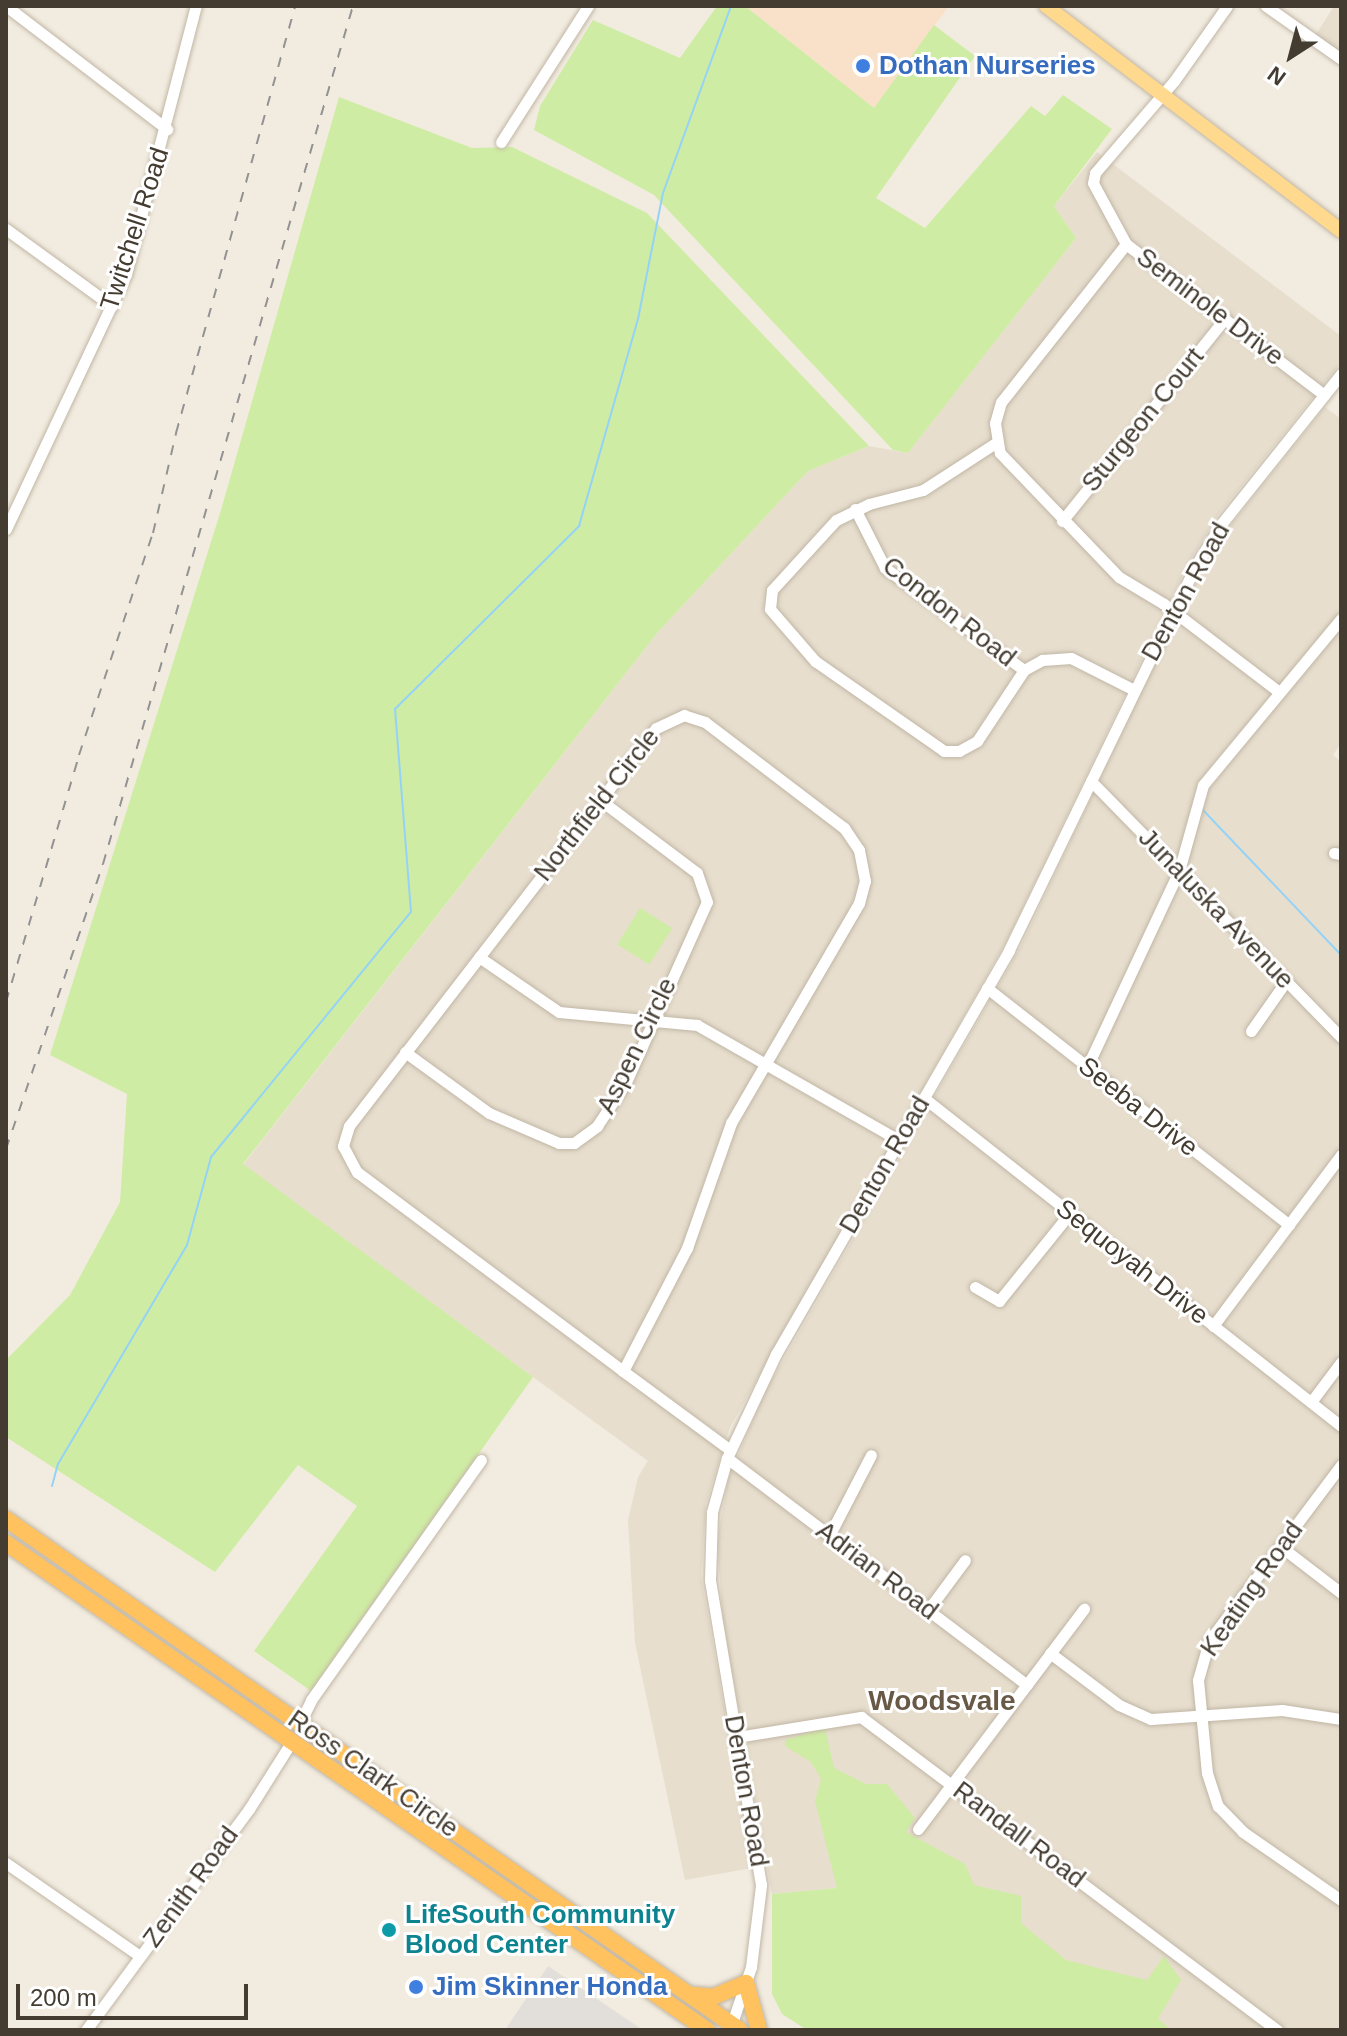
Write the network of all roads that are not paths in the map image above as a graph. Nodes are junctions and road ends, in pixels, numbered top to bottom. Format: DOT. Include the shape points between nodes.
graph roads {
  1 [pos="6,6"];
  2 [pos="196,6"];
  3 [pos="588,6"];
  4 [pos="1227,6"];
  5 [pos="1266,6"];
  6 [pos="1052,8"];
  7 [pos="1341,59"];
  8 [pos="1161,94"];
  9 [pos="167,129"];
  10 [pos="501,142"];
  11 [pos="6,229"];
  12 [pos="1341,231"];
  13 [pos="1126,244"];
  14 [pos="112,306"];
  15 [pos="1225,318"];
  16 [pos="1341,374"];
  17 [pos="1324,395"];
  18 [pos="997,442"];
  19 [pos="855,509"];
  20 [pos="1062,521"];
  21 [pos="6,529"];
  22 [pos="1172,610"];
  23 [pos="1341,619"];
  24 [pos="1024,670"];
  25 [pos="1134,690"];
  26 [pos="1279,692"];
  27 [pos="1091,781"];
  28 [pos="600,800"];
  29 [pos="1179,871"];
  30 [pos="479,957"];
  31 [pos="1286,981"];
  32 [pos="987,988"];
  33 [pos="653,1019"];
  34 [pos="1251,1031"];
  35 [pos="1341,1037"];
  36 [pos="405,1052"];
  37 [pos="765,1063"];
  38 [pos="1087,1067"];
  39 [pos="924,1098"];
  40 [pos="899,1140"];
  41 [pos="1341,1155"];
  42 [pos="1070,1213"];
  43 [pos="1289,1225"];
  44 [pos="975,1287"];
  45 [pos="1213,1326"];
  46 [pos="1341,1362"];
  47 [pos="623,1371"];
  48 [pos="1311,1402"];
  49 [pos="1341,1426"];
  50 [pos="729,1454"];
  51 [pos="871,1455"];
  52 [pos="481,1460"];
  53 [pos="1341,1465"];
  54 [pos="6,1519"];
  55 [pos="829,1536"];
  56 [pos="6,1543"];
  57 [pos="1280,1546"];
  58 [pos="965,1560"];
  59 [pos="1341,1593"];
  60 [pos="1084,1609"];
  61 [pos="928,1610"];
  62 [pos="1050,1653"];
  63 [pos="1027,1685"];
  64 [pos="1200,1719"];
  65 [pos="1341,1719"];
  66 [pos="300,1723"];
  67 [pos="737,1737"];
  68 [pos="292,1741"];
  69 [pos="952,1784"];
  70 [pos="408,1799"];
  71 [pos="397,1815"];
  72 [pos="918,1829"];
  73 [pos="6,1863"];
  74 [pos="545,1894"];
  75 [pos="1341,1900"];
  76 [pos="527,1906"];
  77 [pos="140,1956"];
  78 [pos="746,1983"];
  79 [pos="689,1995"];
  80 [pos="692,2024"];
  81 [pos="734,2028"];
  82 [pos="1272,2028"];
  83 [pos="86,2030"];
  84 [pos="707,2030"];
  85 [pos="759,2030"];
  1 -- 9 [label="street"];
  2 -- 9 [label="street, Twitchell Road"];
  3 -- 10 [label="street"];
  4 -- 8 [label="street"];
  5 -- 7 [label="street"];
  6 -- 8 [label="main road"];
  8 -- 12 [label="main road"];
  8 -- 13 [label="street, Seminole Drive" via="1093,178"];
  9 -- 14 [label="street, Twitchell Road"];
  11 -- 14 [label="street"];
  13 -- 15 [label="street, Seminole Drive"];
  13 -- 18 [label="street" via="1001,402"];
  14 -- 21 [label="street, Twitchell Road"];
  15 -- 17 [label="street, Seminole Drive"];
  15 -- 20 [label="street, Sturgeon Court"];
  16 -- 17 [label="street, Denton Road"];
  17 -- 22 [label="street, Denton Road" via="1222,523"];
  18 -- 19 [label="street" via="923,490"];
  18 -- 20 [label="street" via="1005,460"];
  19 -- 24 [label="street, Condon Road" via="885,568"];
  19 -- 24 [label="street" via="830,526 767,596 775,618 801,648 884,713 952,752 977,741"];
  20 -- 22 [label="street" via="1125,583"];
  22 -- 25 [label="street, Denton Road"];
  22 -- 26 [label="street"];
  23 -- 26 [label="street"];
  24 -- 25 [label="street" via="1051,658 1071,658"];
  25 -- 27 [label="street, Denton Road"];
  26 -- 29 [label="street" via="1203,785"];
  27 -- 29 [label="street, Junaluska Avenue"];
  27 -- 32 [label="street, Denton Road"];
  28 -- 30 [label="street, Northfield Circle"];
  28 -- 33 [label="street, Aspen Circle" via="697,873 706,886 705,911"];
  28 -- 37 [label="street, Northfield Circle" via="659,724 690,715 837,822 855,842 865,873 859,903"];
  29 -- 31 [label="street, Junaluska Avenue"];
  29 -- 38 [label="street"];
  30 -- 33 [label="street" via="559,1012"];
  30 -- 36 [label="street, Northfield Circle"];
  31 -- 34 [label="street"];
  31 -- 35 [label="street, Junaluska Avenue"];
  32 -- 38 [label="street, Seeba Drive"];
  32 -- 39 [label="street, Denton Road"];
  33 -- 36 [label="street, Aspen Circle" via="607,1113 589,1134 568,1145 489,1113"];
  33 -- 37 [label="street" via="697,1025"];
  36 -- 47 [label="street, Northfield Circle" via="346,1131 343,1146 349,1165"];
  37 -- 40 [label="street"];
  37 -- 47 [label="street, Northfield Circle" via="718,1151 687,1248"];
  38 -- 43 [label="street, Seeba Drive"];
  39 -- 40 [label="street, Denton Road"];
  39 -- 42 [label="street, Sequoyah Drive"];
  40 -- 50 [label="street, Denton Road" via="776,1354"];
  41 -- 43 [label="street"];
  42 -- 44 [label="street" via="999,1301"];
  42 -- 45 [label="street, Sequoyah Drive"];
  43 -- 45 [label="street"];
  45 -- 48 [label="street, Sequoyah Drive"];
  46 -- 48 [label="street"];
  47 -- 50 [label="street, Northfield Circle"];
  48 -- 49 [label="street, Sequoyah Drive"];
  50 -- 55 [label="street, Adrian Road"];
  50 -- 67 [label="street, Denton Road" via="712,1512 709,1563"];
  51 -- 55 [label="street"];
  52 -- 66 [label="street"];
  53 -- 57 [label="street, Keating Road"];
  54 -- 66 [label="highway, Ross Clark Circle"];
  55 -- 61 [label="street, Adrian Road"];
  56 -- 68 [label="highway, Ross Clark Circle"];
  57 -- 59 [label="street"];
  57 -- 64 [label="street, Keating Road" via="1205,1648 1198,1672"];
  58 -- 61 [label="street"];
  60 -- 62 [label="street"];
  61 -- 63 [label="street, Adrian Road"];
  62 -- 63 [label="street"];
  62 -- 64 [label="street" via="1134,1714 1161,1721"];
  63 -- 69 [label="street"];
  64 -- 65 [label="street" via="1282,1710"];
  64 -- 75 [label="street, Keating Road" via="1209,1782 1223,1813"];
  66 -- 68 [label="highway"];
  66 -- 70 [label="highway, Ross Clark Circle"];
  67 -- 69 [label="street, Randall Road" via="854,1715"];
  67 -- 78 [label="street, Denton Road" via="761,1885"];
  68 -- 71 [label="highway, Ross Clark Circle"];
  68 -- 77 [label="street, Zenith Road"];
  69 -- 72 [label="street"];
  69 -- 82 [label="street, Randall Road"];
  70 -- 71 [label="highway"];
  70 -- 74 [label="highway, Ross Clark Circle"];
  71 -- 76 [label="highway, Ross Clark Circle"];
  73 -- 77 [label="street"];
  74 -- 76 [label="highway"];
  74 -- 79 [label="highway, Ross Clark Circle"];
  76 -- 80 [label="highway, Ross Clark Circle"];
  77 -- 83 [label="street, Zenith Road"];
  78 -- 79 [label="highway" via="713,1997"];
  78 -- 81 [label="street, Denton Road"];
  78 -- 85 [label="highway"];
  79 -- 81 [label="highway, Ross Clark Circle"];
  80 -- 84 [label="highway, Ross Clark Circle"];
}
